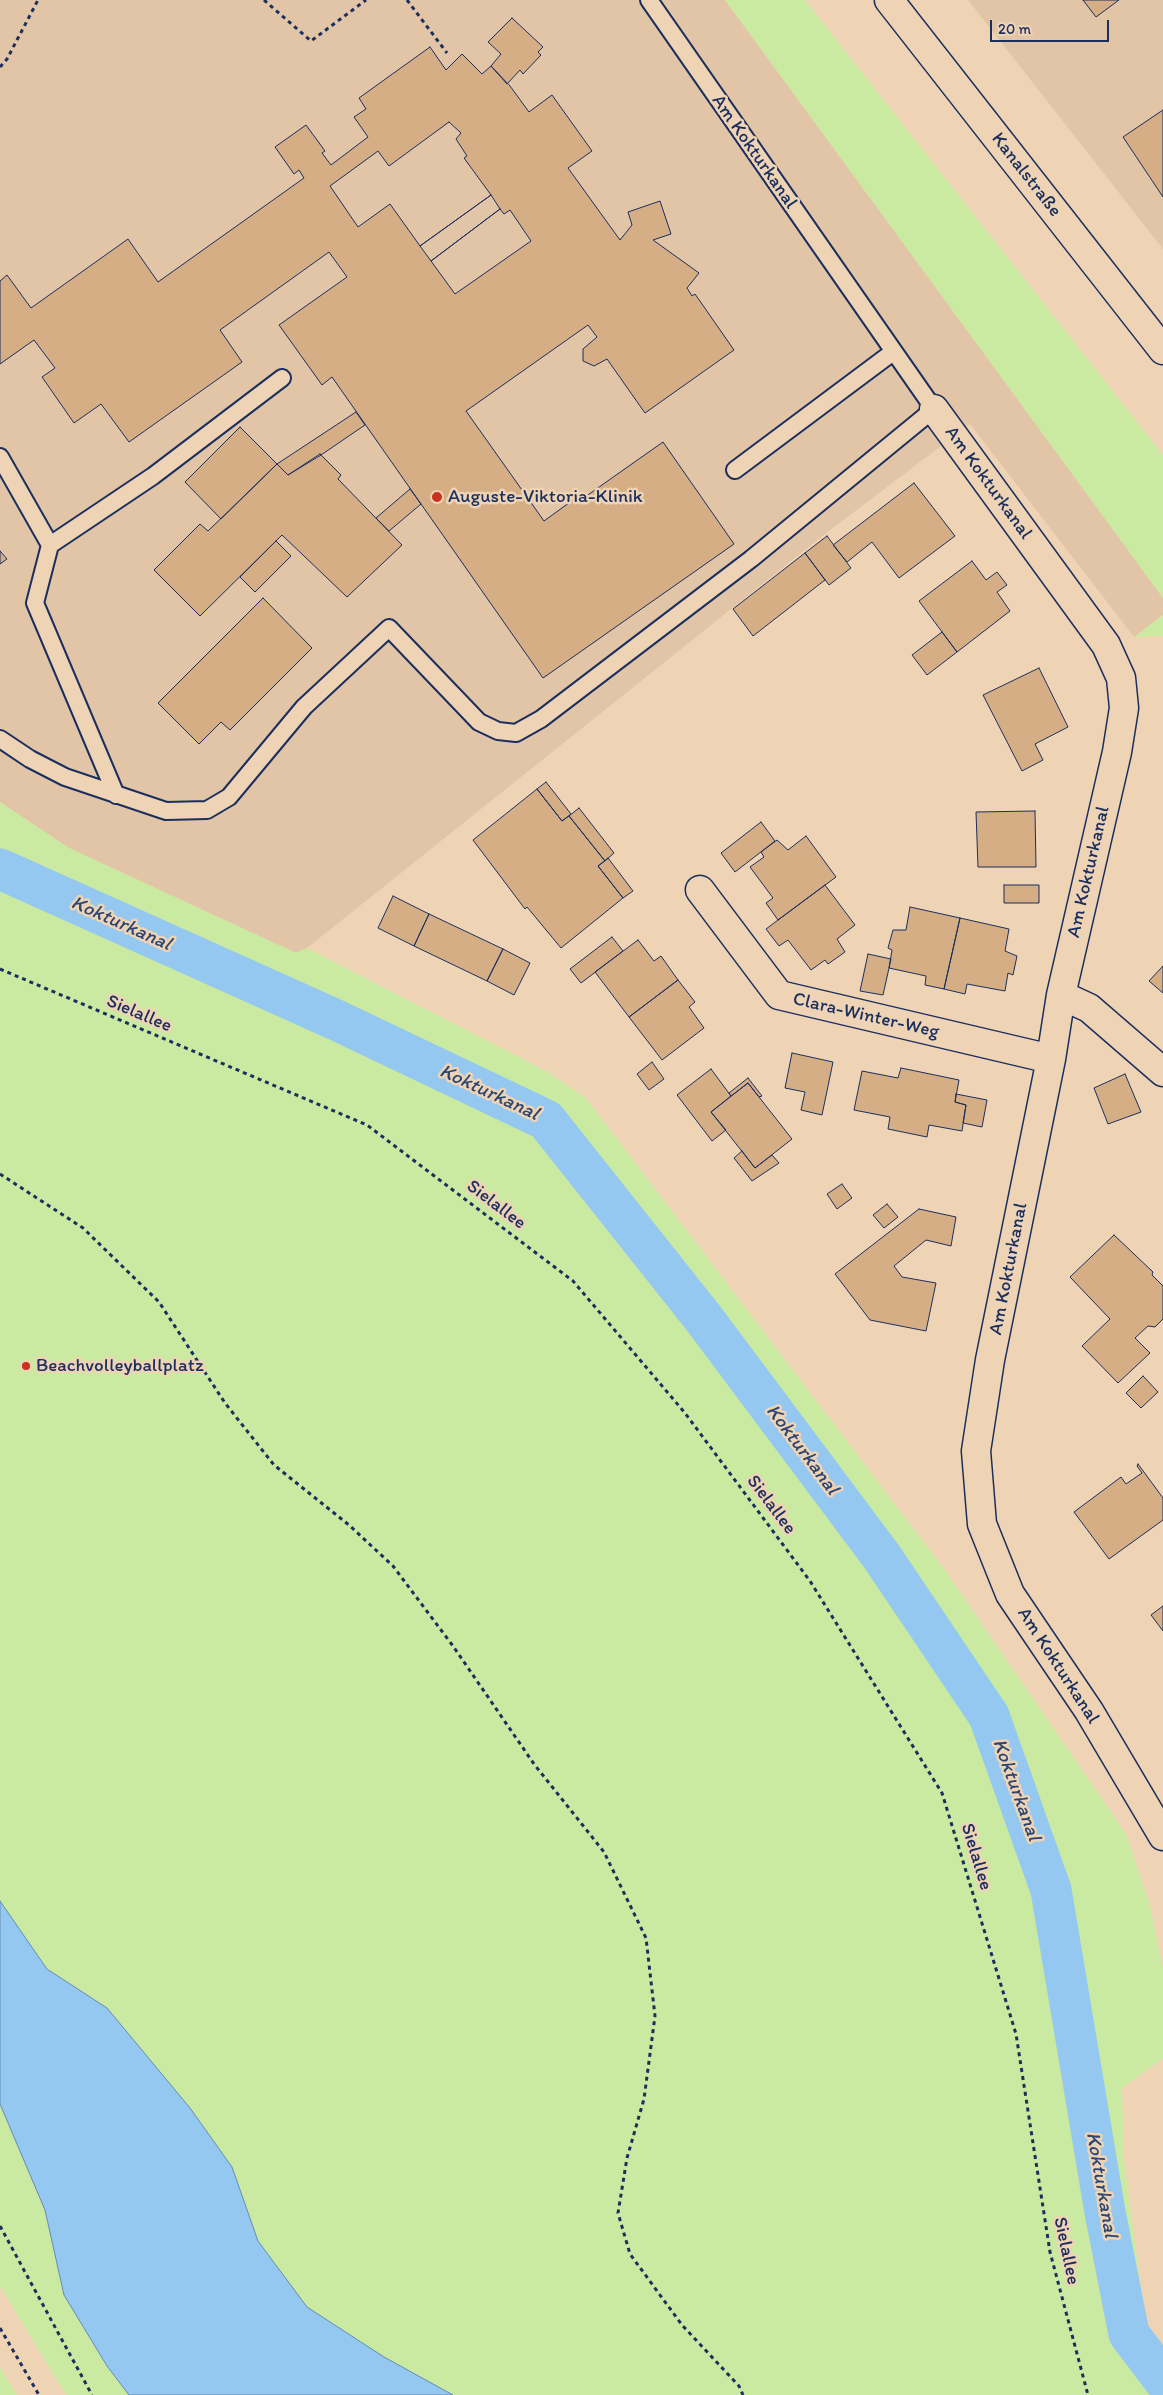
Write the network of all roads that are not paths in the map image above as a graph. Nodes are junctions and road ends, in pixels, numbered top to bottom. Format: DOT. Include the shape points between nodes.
graph roads {
  1 [pos="649,0"];
  2 [pos="889,0"];
  3 [pos="1163,350"];
  4 [pos="893,352"];
  5 [pos="282,378"];
  6 [pos="934,409"];
  7 [pos="0,457"];
  8 [pos="735,470"];
  9 [pos="50,545"];
  10 [pos="0,739"];
  11 [pos="116,795"];
  12 [pos="700,890"];
  13 [pos="1061,994"];
  14 [pos="1051,1058"];
  15 [pos="1163,1072"];
  16 [pos="1163,1836"];
  1 -- 4 [label="lane, Am Kokturkanal"];
  2 -- 3 [label="street, Kanalstraße"];
  4 -- 6 [label="lane, Am Kokturkanal"];
  4 -- 8 [label="lane"];
  5 -- 9 [label="lane" via="153,476"];
  6 -- 11 [label="lane" via="751,559 541,719 516,733 498,731 479,722 389,628 304,707 229,797 207,810 166,811"];
  6 -- 13 [label="street, Am Kokturkanal" via="1106,645 1121,678 1124,708 1117,752"];
  7 -- 9 [label="lane"];
  9 -- 11 [label="lane" via="35,603"];
  10 -- 11 [label="lane" via="65,777"];
  12 -- 14 [label="street, Clara-Winter-Weg" via="779,996"];
  13 -- 14 [label="street, Am Kokturkanal"];
  13 -- 15 [label="street" via="1089,1008"];
  14 -- 16 [label="street, Am Kokturkanal" via="990,1360 976,1451 982,1524 1010,1594 1089,1711"];
}
